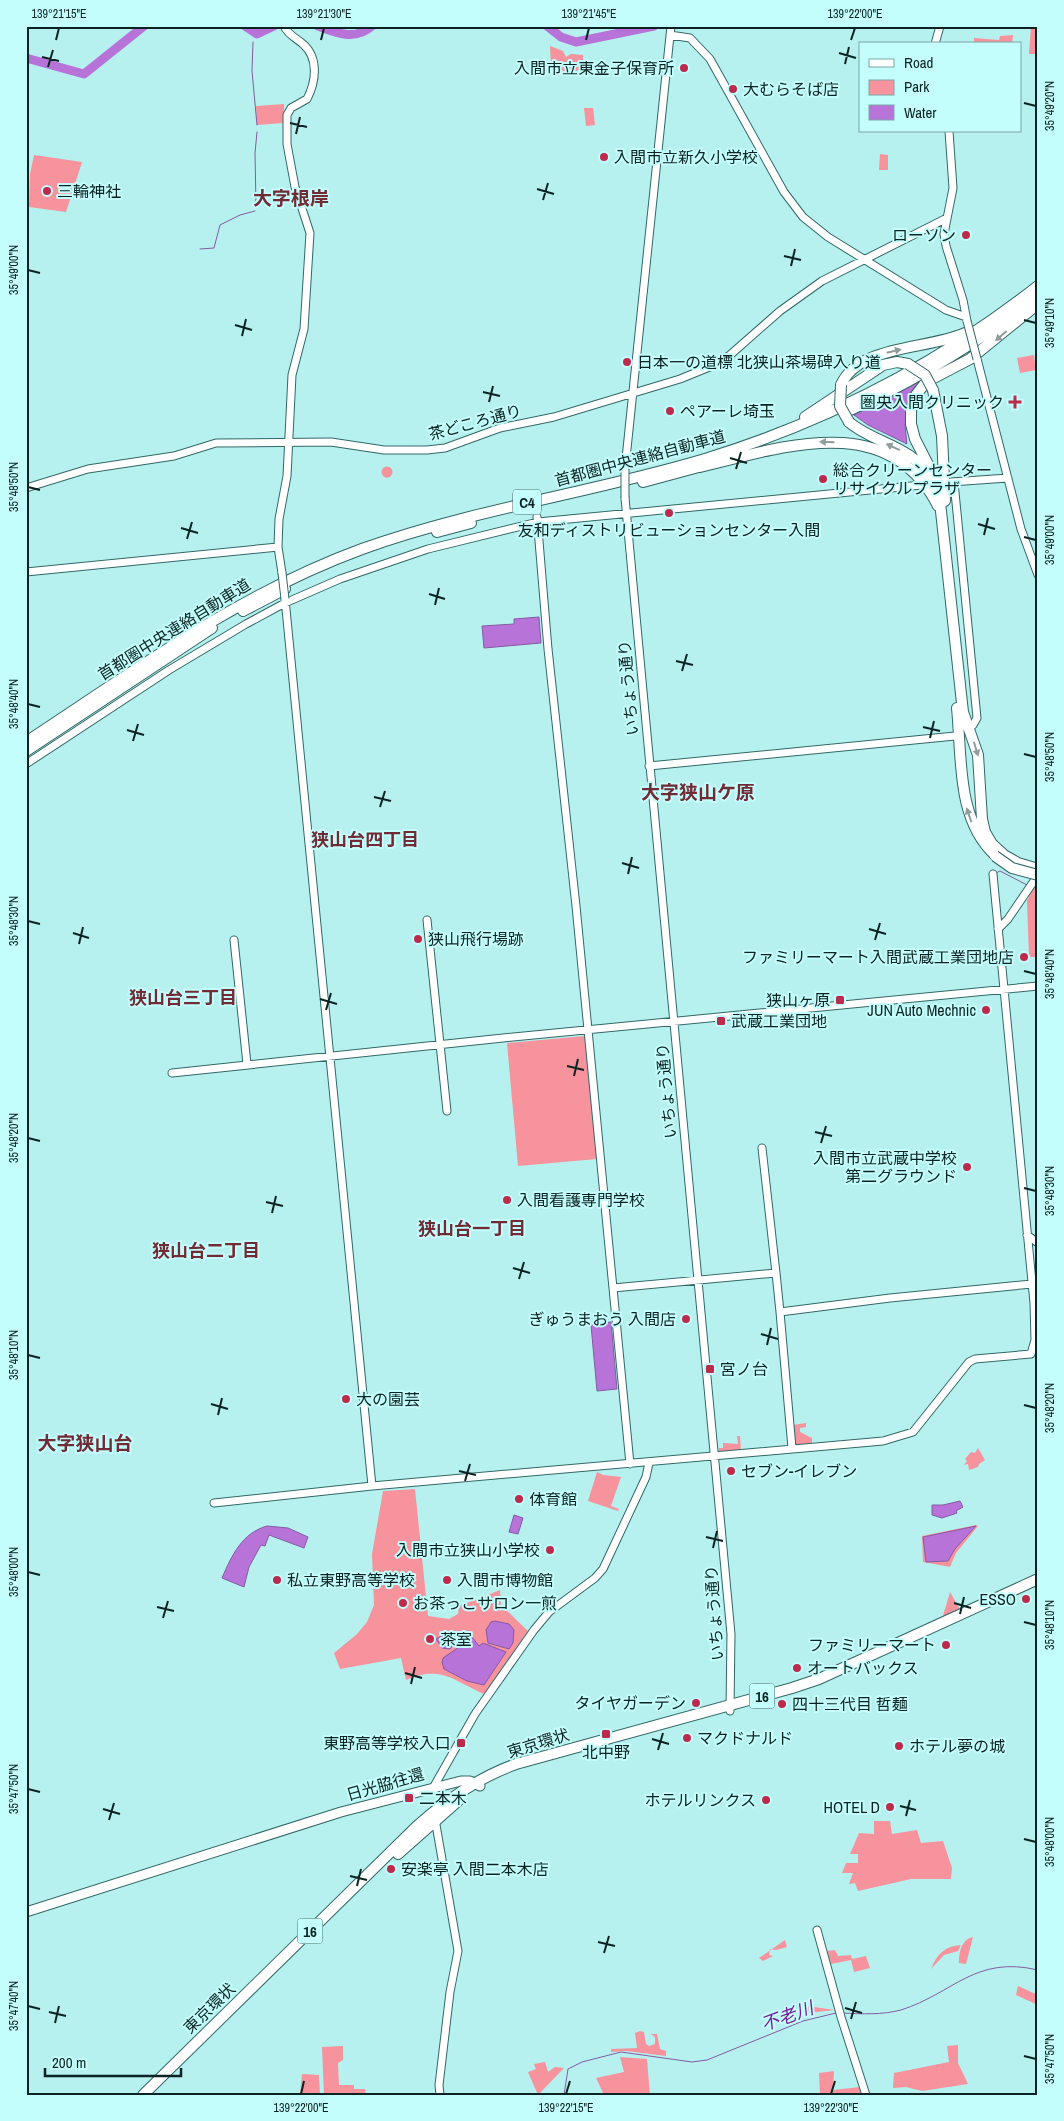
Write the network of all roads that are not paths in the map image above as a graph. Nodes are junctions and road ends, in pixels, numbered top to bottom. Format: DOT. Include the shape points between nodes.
graph roads {
  1 [pos="284,26"];
  2 [pos="940,26"];
  3 [pos="670,31"];
  4 [pos="936,42"];
  5 [pos="950,132"];
  6 [pos="946,218"];
  7 [pos="865,260"];
  8 [pos="1038,286"];
  9 [pos="1038,297"];
  10 [pos="1038,304"];
  11 [pos="966,319"];
  12 [pos="993,320"];
  13 [pos="633,392"];
  14 [pos="287,442"];
  15 [pos="703,459"];
  16 [pos="692,469"];
  17 [pos="1008,478"];
  18 [pos="922,485"];
  19 [pos="26,488"];
  20 [pos="938,506"];
  21 [pos="625,513"];
  22 [pos="538,519"];
  23 [pos="943,529"];
  24 [pos="278,547"];
  25 [pos="26,572"];
  26 [pos="1038,575"];
  27 [pos="285,601"];
  28 [pos="973,725"];
  29 [pos="955,736"];
  30 [pos="26,742"];
  31 [pos="26,751"];
  32 [pos="26,764"];
  33 [pos="649,766"];
  34 [pos="997,853"];
  35 [pos="1038,869"];
  36 [pos="993,874"];
  37 [pos="1038,875"];
  38 [pos="427,920"];
  39 [pos="998,929"];
  40 [pos="234,940"];
  41 [pos="1038,986"];
  42 [pos="1002,990"];
  43 [pos="673,1021"];
  44 [pos="588,1030"];
  45 [pos="440,1045"];
  46 [pos="330,1056"];
  47 [pos="247,1064"];
  48 [pos="172,1073"];
  49 [pos="447,1111"];
  50 [pos="762,1148"];
  51 [pos="1027,1235"];
  52 [pos="1038,1243"];
  53 [pos="776,1273"];
  54 [pos="696,1280"];
  55 [pos="1032,1284"];
  56 [pos="613,1288"];
  57 [pos="780,1312"];
  58 [pos="792,1448"];
  59 [pos="714,1456"];
  60 [pos="649,1462"];
  61 [pos="630,1464"];
  62 [pos="372,1486"];
  63 [pos="214,1502"];
  64 [pos="1038,1579"];
  65 [pos="1038,1584"];
  66 [pos="731,1708"];
  67 [pos="477,1784"];
  68 [pos="433,1788"];
  69 [pos="434,1816"];
  70 [pos="26,1912"];
  71 [pos="817,1930"];
  72 [pos="143,2095"];
  73 [pos="151,2095"];
  74 [pos="440,2095"];
  75 [pos="866,2095"];
  1 -- 14 [label="street" via="289,34 308,48 316,72 307,99 291,108 287,115 287,144 295,186 310,233 304,329 292,375"];
  2 -- 4 [label="street"];
  3 -- 7 [label="street" via="690,38 710,59 794,207 813,226"];
  3 -- 13 [label="street, いちょう通り"];
  5 -- 6 [label="street" via="953,188"];
  6 -- 7 [label="street, 茶どころ通り"];
  6 -- 11 [label="street" via="946,246"];
  7 -- 11 [label="street"];
  7 -- 13 [label="street, 茶どころ通り" via="822,282 780,311 730,355 712,366"];
  8 -- 12 [label="highway, 首都圏中央連絡自動車道 / C4"];
  9 -- 16 [label="highway, 首都圏中央連絡自動車道 / C4" via="963,349 885,394 799,433"];
  10 -- 23 [label="highway, one-way" via="993,343 926,382 916,395 911,410 914,439 938,484"];
  11 -- 17 [label="street, bridge"];
  12 -- 15 [label="highway, 首都圏中央連絡自動車道 / C4" via="924,364 849,403 769,437"];
  20 -- 12 [label="highway, one-way, bridge" via="936,490 917,461 849,422 840,406 841,385 853,368 873,357 959,336"];
  13 -- 14 [label="street, 茶どころ通り" via="554,417 500,428 445,448 402,451 331,442"];
  13 -- 21 [label="street, いちょう通り, bridge" via="625,468"];
  14 -- 19 [label="street, 茶どころ通り" via="216,443 174,456 88,469"];
  14 -- 24 [label="street" via="287,476 278,519"];
  15 -- 23 [label="highway, bridge" via="799,420 882,365 908,364 925,375 938,411 945,470"];
  15 -- 30 [label="highway, 首都圏中央連絡自動車道 / C4" via="449,521 314,569 218,617"];
  20 -- 16 [label="highway, one-way" via="923,480 908,466 880,452 842,443 785,446"];
  16 -- 31 [label="highway, 首都圏中央連絡自動車道 / C4" via="450,528 316,575 221,623"];
  17 -- 26 [label="street" via="1021,529"];
  17 -- 28 [label="street" via="951,482 977,718"];
  18 -- 21 [label="street"];
  34 -- 20 [label="highway, one-way" via="978,835 966,806"];
  21 -- 22 [label="street"];
  21 -- 33 [label="street, いちょう通り"];
  22 -- 27 [label="street" via="393,560"];
  22 -- 44 [label="street" via="548,649"];
  23 -- 34 [label="highway, one-way" via="963,712 978,755 985,832"];
  24 -- 25 [label="street"];
  24 -- 27 [label="street, bridge"];
  27 -- 32 [label="street" via="176,665"];
  27 -- 46 [label="street"];
  29 -- 33 [label="street"];
  33 -- 43 [label="street, いちょう通り"];
  34 -- 35 [label="highway"];
  34 -- 37 [label="highway, bridge" via="1012,868"];
  36 -- 39 [label="street"];
  37 -- 39 [label="street" via="1008,920"];
  38 -- 45 [label="street"];
  39 -- 42 [label="street"];
  40 -- 47 [label="street"];
  41 -- 42 [label="street"];
  42 -- 43 [label="street"];
  42 -- 51 [label="street"];
  43 -- 44 [label="street"];
  43 -- 54 [label="street, いちょう通り"];
  44 -- 45 [label="street"];
  44 -- 56 [label="street"];
  45 -- 46 [label="street"];
  45 -- 49 [label="street"];
  46 -- 47 [label="street"];
  46 -- 62 [label="street"];
  47 -- 48 [label="street"];
  50 -- 53 [label="street"];
  51 -- 52 [label="street"];
  51 -- 55 [label="street"];
  53 -- 54 [label="street"];
  53 -- 57 [label="street"];
  54 -- 56 [label="street"];
  54 -- 59 [label="street, いちょう通り"];
  55 -- 57 [label="street"];
  55 -- 58 [label="street" via="1036,1325 1035,1348 1031,1354 969,1362 913,1432 905,1436 883,1441"];
  56 -- 61 [label="street"];
  57 -- 58 [label="street"];
  58 -- 59 [label="street"];
  59 -- 60 [label="street"];
  59 -- 66 [label="street, いちょう通り" via="731,1634"];
  60 -- 61 [label="street"];
  60 -- 68 [label="street, 日光脇往還" via="646,1477 603,1569 543,1619 475,1714"];
  61 -- 62 [label="street"];
  62 -- 63 [label="street"];
  64 -- 66 [label="highway, 東京環状 / 16" via="840,1670"];
  65 -- 66 [label="highway, 東京環状 / 16" via="839,1677 798,1692"];
  66 -- 67 [label="highway, 東京環状 / 16" via="516,1764"];
  67 -- 68 [label="main road" via="461,1781"];
  67 -- 69 [label="highway, 東京環状 / 16"];
  68 -- 70 [label="main road, 日光脇往還" via="341,1812"];
  69 -- 72 [label="highway, 東京環状 / 16"];
  69 -- 73 [label="highway, 東京環状 / 16"];
  69 -- 74 [label="street" via="458,1951 450,1992"];
  71 -- 75 [label="street"];
}
